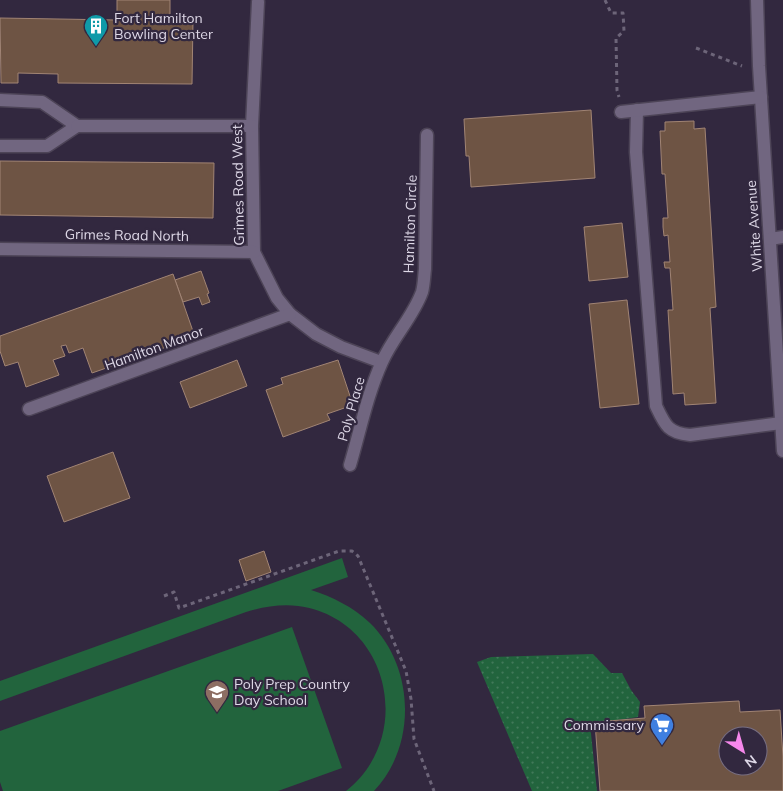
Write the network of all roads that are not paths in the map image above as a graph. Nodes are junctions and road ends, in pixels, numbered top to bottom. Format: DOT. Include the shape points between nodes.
graph roads {
  1 [pos="756,0"];
  2 [pos="258,2"];
  3 [pos="761,97"];
  4 [pos="0,100"];
  5 [pos="623,106"];
  6 [pos="637,110"];
  7 [pos="77,126"];
  8 [pos="252,126"];
  9 [pos="428,135"];
  10 [pos="0,146"];
  11 [pos="777,238"];
  12 [pos="0,248"];
  13 [pos="254,252"];
  14 [pos="290,314"];
  15 [pos="381,362"];
  16 [pos="28,409"];
  17 [pos="781,423"];
  18 [pos="783,450"];
  19 [pos="350,465"];
  1 -- 3 [label="street, White Avenue"];
  2 -- 8 [label="street, Grimes Road West"];
  3 -- 6 [label="street"];
  3 -- 11 [label="street, White Avenue"];
  4 -- 7 [label="street" via="42,102"];
  5 -- 6 [label="street"];
  6 -- 17 [label="street" via="636,152 656,406 665,424 677,434"];
  7 -- 8 [label="street"];
  7 -- 10 [label="street" via="47,146"];
  8 -- 13 [label="street, Grimes Road West"];
  9 -- 15 [label="street, Hamilton Circle" via="422,290"];
  11 -- 17 [label="street, White Avenue"];
  12 -- 13 [label="street, Grimes Road North"];
  13 -- 14 [label="street, Grimes Road West" via="277,298"];
  14 -- 15 [label="street, Grimes Road West" via="316,334"];
  14 -- 16 [label="street, Hamilton Manor"];
  15 -- 19 [label="street, Poly Place"];
  17 -- 18 [label="street, White Avenue"];
}
